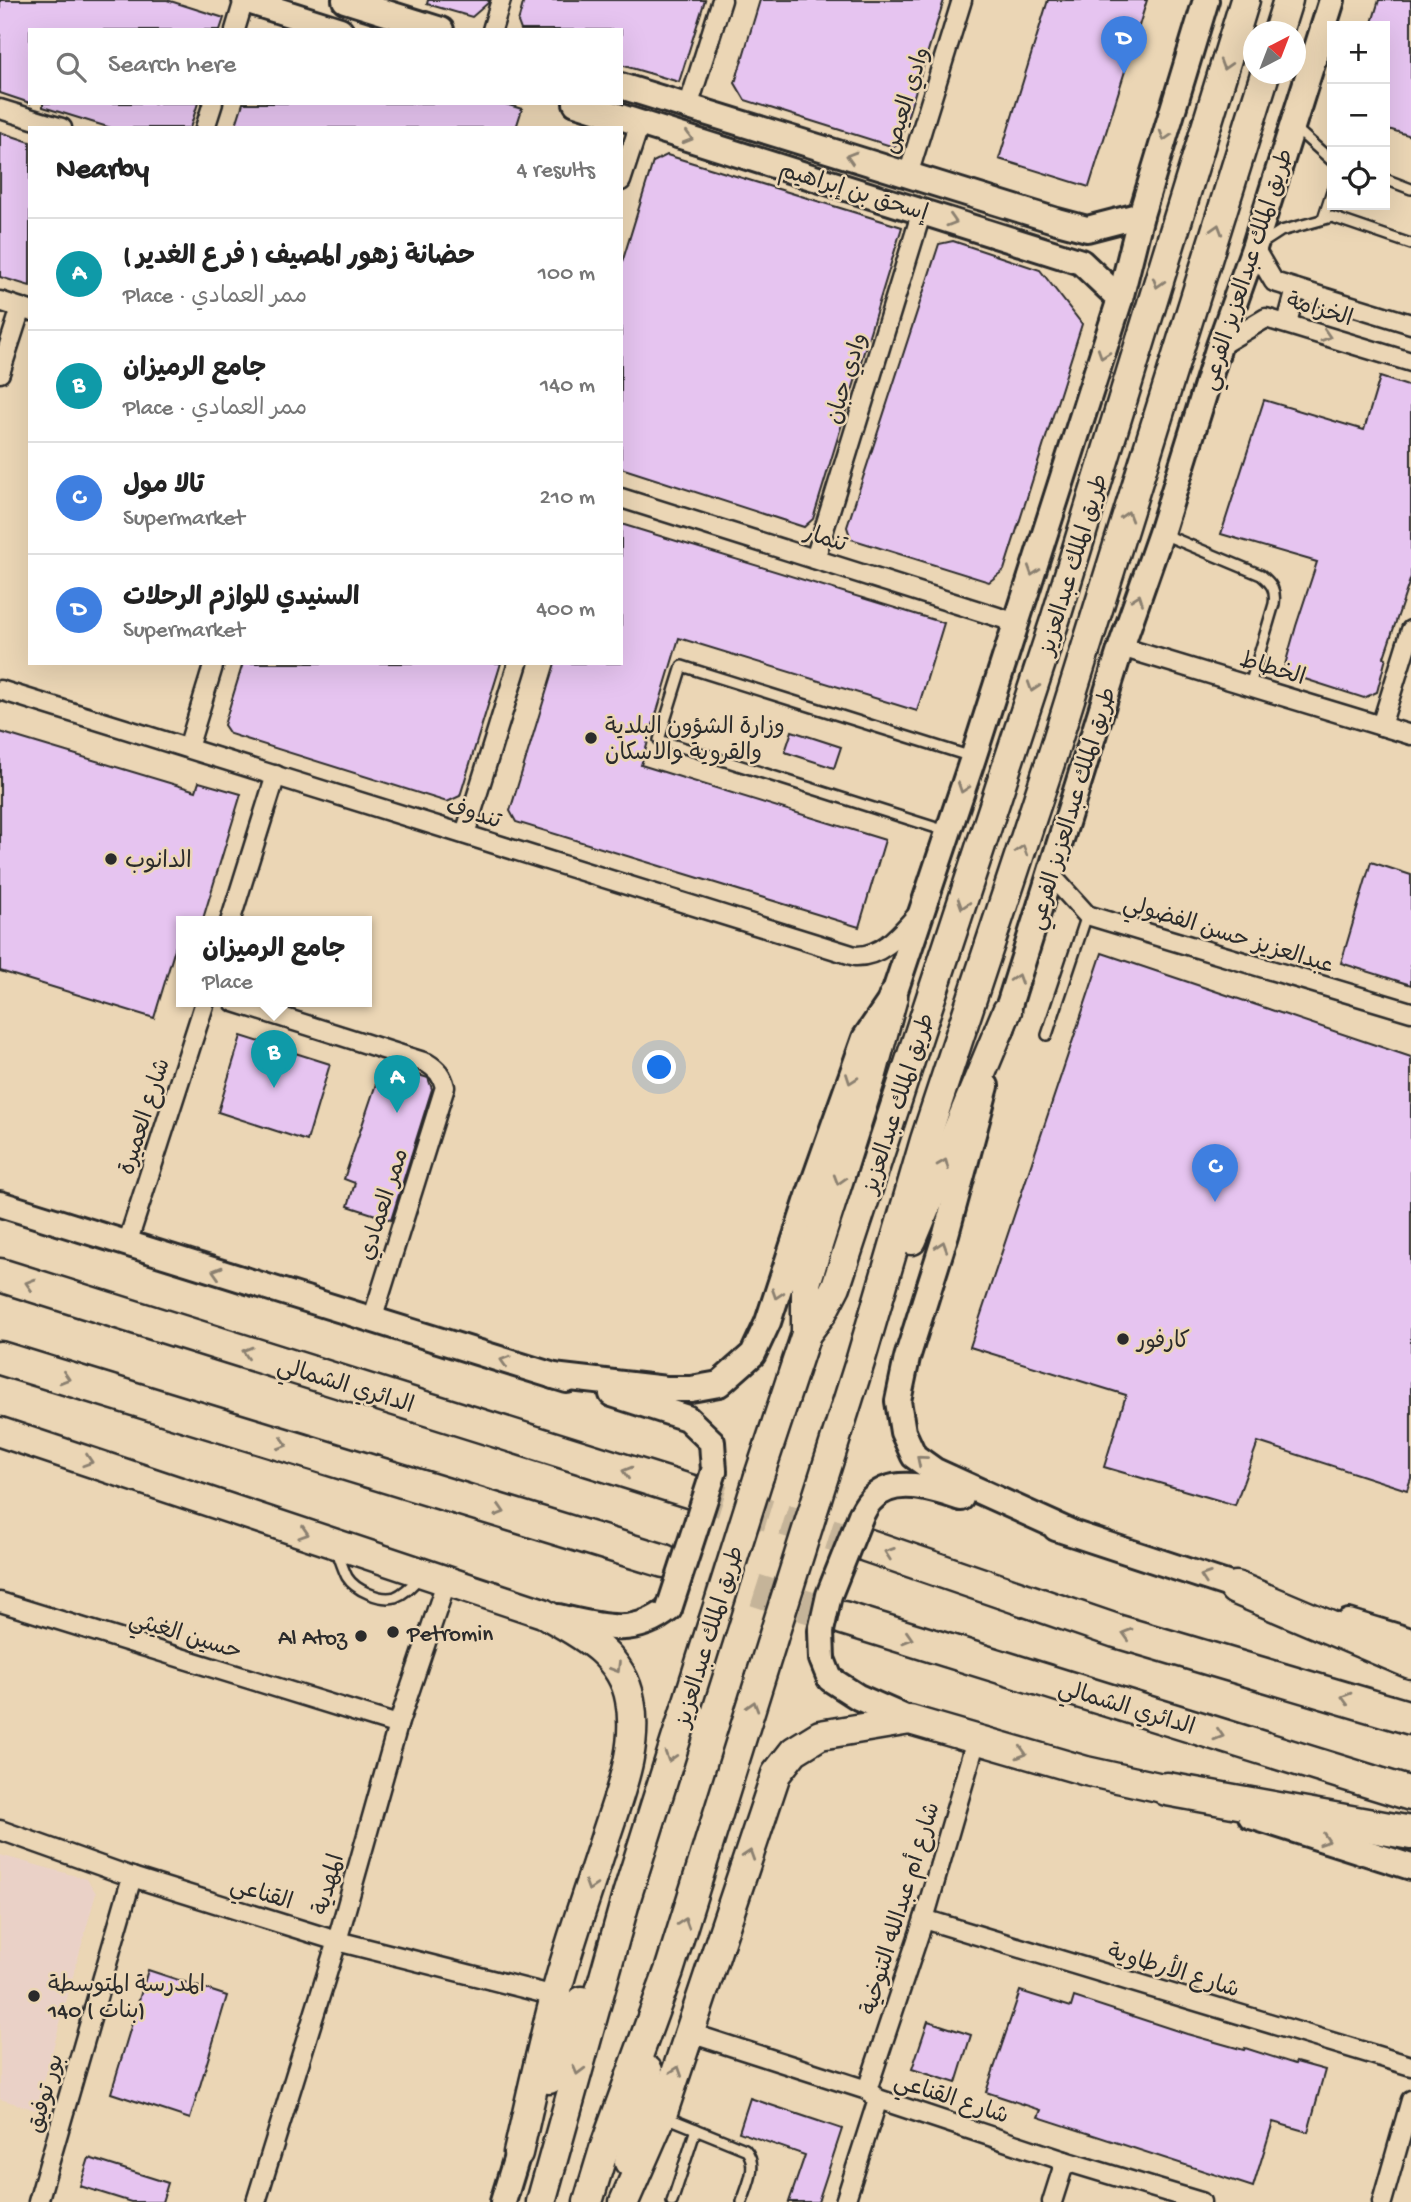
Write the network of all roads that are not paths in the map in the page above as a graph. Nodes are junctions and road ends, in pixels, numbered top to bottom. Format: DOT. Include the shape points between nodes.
graph roads {
  1 [pos="244,0"];
  2 [pos="501,0"];
  3 [pos="722,0"];
  4 [pos="962,0"];
  5 [pos="1206,0"];
  6 [pos="1244,0"];
  7 [pos="1288,0"];
  8 [pos="1332,0"];
  9 [pos="354,1"];
  10 [pos="1281,21"];
  11 [pos="236,28"];
  12 [pos="334,28"];
  13 [pos="435,28"];
  14 [pos="493,28"];
  15 [pos="1262,84"];
  16 [pos="623,87"];
  17 [pos="211,105"];
  18 [pos="582,105"];
  19 [pos="688,107"];
  20 [pos="0,109"];
  21 [pos="640,123"];
  22 [pos="55,126"];
  23 [pos="206,126"];
  24 [pos="1293,126"];
  25 [pos="1327,157"];
  26 [pos="623,175"];
  27 [pos="908,175"];
  28 [pos="1390,181"];
  29 [pos="1411,189"];
  30 [pos="1327,207"];
  31 [pos="922,211"];
  32 [pos="1141,215"];
  33 [pos="1323,219"];
  34 [pos="1056,221"];
  35 [pos="1411,244"];
  36 [pos="1254,248"];
  37 [pos="1050,251"];
  38 [pos="1296,289"];
  39 [pos="1120,299"];
  40 [pos="0,302"];
  41 [pos="25,309"];
  42 [pos="1287,323"];
  43 [pos="1411,324"];
  44 [pos="1219,346"];
  45 [pos="1411,362"];
  46 [pos="0,373"];
  47 [pos="623,499"];
  48 [pos="1161,533"];
  49 [pos="815,559"];
  50 [pos="1017,622"];
  51 [pos="1411,630"];
  52 [pos="1121,647"];
  53 [pos="213,665"];
  54 [pos="517,665"];
  55 [pos="1250,685"];
  56 [pos="0,690"];
  57 [pos="1381,726"];
  58 [pos="1411,735"];
  59 [pos="188,748"];
  60 [pos="974,758"];
  61 [pos="276,775"];
  62 [pos="948,831"];
  63 [pos="465,835"];
  64 [pos="1050,874"];
  65 [pos="920,912"];
  66 [pos="1087,915"];
  67 [pos="232,916"];
  68 [pos="893,997"];
  69 [pos="203,1007"];
  70 [pos="250,1007"];
  71 [pos="1007,1011"];
  72 [pos="1411,1012"];
  73 [pos="1047,1035"];
  74 [pos="0,1204"];
  75 [pos="127,1244"];
  76 [pos="0,1275"];
  77 [pos="372,1320"];
  78 [pos="806,1334"];
  79 [pos="0,1357"];
  80 [pos="860,1362"];
  81 [pos="553,1376"];
  82 [pos="0,1432"];
  83 [pos="704,1482"];
  84 [pos="863,1530"];
  85 [pos="1070,1532"];
  86 [pos="664,1562"];
  87 [pos="436,1577"];
  88 [pos="1236,1588"];
  89 [pos="0,1602"];
  90 [pos="544,1614"];
  91 [pos="843,1618"];
  92 [pos="1411,1641"];
  93 [pos="1411,1662"];
  94 [pos="1411,1718"];
  95 [pos="910,1720"];
  96 [pos="398,1725"];
  97 [pos="976,1740"];
  98 [pos="1167,1789"];
  99 [pos="1411,1794"];
  100 [pos="0,1830"];
  101 [pos="1411,1833"];
  102 [pos="1411,1867"];
  103 [pos="132,1877"];
  104 [pos="627,1895"];
  105 [pos="923,1919"];
  106 [pos="337,1941"];
  107 [pos="669,1971"];
  108 [pos="555,1996"];
  109 [pos="690,2033"];
  110 [pos="1411,2066"];
  111 [pos="872,2095"];
  112 [pos="1411,2100"];
  113 [pos="662,2115"];
  114 [pos="696,2129"];
  115 [pos="518,2153"];
  116 [pos="1065,2161"];
  117 [pos="38,2202"];
  118 [pos="256,2202"];
  119 [pos="503,2202"];
  120 [pos="541,2202"];
  121 [pos="588,2202"];
  122 [pos="622,2202"];
  123 [pos="672,2202"];
  124 [pos="742,2202"];
  125 [pos="845,2202"];
  126 [pos="1052,2202"];
  127 [pos="1201,2202"];
  128 [pos="1382,2202"];
  1 -- 11 [label="street"];
  1 -- 12 [label="street"];
  2 -- 14 [label="street"];
  3 -- 19 [label="street"];
  4 -- 27 [label="street, وادي العيص"];
  5 -- 32 [label="street, one-way"];
  6 -- 78 [label="main road, طريق الملك عبدالعزيز, one-way" via="1056,617 911,1063 836,1286"];
  7 -- 10 [label="main road"];
  8 -- 24 [label="street, طريق الملك عبدالعزيز الفرعي"];
  9 -- 13 [label="street"];
  80 -- 15 [label="main road, طريق الملك عبدالعزيز, one-way" via="925,1140 1051,760"];
  16 -- 19 [label="street, إسحق بن إبراهيم"];
  17 -- 23 [label="street"];
  18 -- 21 [label="street, إسحق بن إبراهيم"];
  27 -- 19 [label="street, إسحق بن إبراهيم, one-way"];
  20 -- 22 [label="street"];
  21 -- 26 [label="street"];
  21 -- 31 [label="street, إسحق بن إبراهيم, one-way"];
  24 -- 25 [label="lane"];
  24 -- 36 [label="street, طريق الملك عبدالعزيز الفرعي"];
  27 -- 34 [label="street, إسحق بن إبراهيم"];
  28 -- 29 [label="lane"];
  30 -- 33 [label="lane"];
  31 -- 37 [label="street, إسحق بن إبراهيم, one-way"];
  31 -- 49 [label="street, وادي حبان"];
  32 -- 34 [label="street, إسحق بن إبراهيم" via="1087,229"];
  32 -- 39 [label="street"];
  33 -- 35 [label="lane" via="1332,217"];
  33 -- 36 [label="lane" via="1281,231"];
  34 -- 37 [label="street" via="1074,233 1077,241 1069,248"];
  36 -- 38 [label="street, الخزامة" via="1274,282"];
  36 -- 44 [label="street, طريق الملك عبدالعزيز الفرعي"];
  37 -- 39 [label="street, إسحق بن إبراهيم" via="1081,262"];
  38 -- 42 [label="street"];
  38 -- 43 [label="street, الخزامة"];
  39 -- 50 [label="street, one-way"];
  40 -- 41 [label="street"];
  41 -- 46 [label="street"];
  42 -- 44 [label="street, الخزامة" via="1266,318"];
  42 -- 45 [label="street, الخزامة, one-way"];
  44 -- 48 [label="street, طريق الملك عبدالعزيز الفرعي"];
  47 -- 49 [label="street, تنمار"];
  52 -- 48 [label="street, طريق الملك عبدالعزيز الفرعي, one-way"];
  48 -- 55 [label="lane" via="1261,575 1276,593"];
  49 -- 50 [label="street, تنمار"];
  50 -- 60 [label="street"];
  51 -- 57 [label="street"];
  52 -- 55 [label="street, الخطاط"];
  52 -- 64 [label="street, طريق الملك عبدالعزيز الفرعي"];
  53 -- 59 [label="street"];
  54 -- 63 [label="street"];
  55 -- 57 [label="street, الخطاط"];
  56 -- 59 [label="street, تندوف"];
  57 -- 58 [label="street, الخطاط"];
  59 -- 61 [label="street, تندوف"];
  60 -- 62 [label="street, one-way"];
  60 -- 62 [label="lane" via="682,666 659,740"];
  61 -- 63 [label="street, تندوف"];
  61 -- 67 [label="street"];
  62 -- 65 [label="street"];
  63 -- 65 [label="street, تندوف" via="855,956 877,952"];
  64 -- 66 [label="street, عبدالعزيز حسن الفضولي"];
  71 -- 64 [label="street, طريق الملك عبدالعزيز الفرعي, one-way"];
  65 -- 68 [label="street"];
  66 -- 72 [label="street, عبدالعزيز حسن الفضولي"];
  66 -- 73 [label="lane"];
  68 -- 78 [label="main road, one-way" via="806,1283"];
  68 -- 81 [label="street, one-way" via="865,1038 768,1322 752,1354 719,1384 691,1389"];
  69 -- 75 [label="street, شارع العميرة"];
  70 -- 77 [label="street, ممر العمادي" via="427,1063 443,1079 445,1087"];
  80 -- 71 [label="main road, one-way"];
  85 -- 71 [label="street, طريق الملك عبدالعزيز الفرعي, one-way" via="935,1471 914,1456 903,1432 898,1401"];
  74 -- 75 [label="street"];
  77 -- 75 [label="street, one-way"];
  83 -- 76 [label="highway, الدائري الشمالي, one-way"];
  81 -- 77 [label="street, one-way"];
  78 -- 104 [label="main road, طريق الملك عبدالعزيز, one-way, bridge"];
  79 -- 86 [label="highway, one-way"];
  107 -- 80 [label="main road, طريق الملك عبدالعزيز, one-way, bridge"];
  81 -- 83 [label="street" via="687,1418 712,1442"];
  82 -- 87 [label="main road, one-way"];
  83 -- 90 [label="street, bridge" via="669,1609 640,1625 604,1628"];
  84 -- 85 [label="street" via="871,1499 887,1488 914,1486"];
  94 -- 84 [label="highway, one-way" via="1116,1631"];
  84 -- 95 [label="street, bridge" via="830,1595 821,1632 822,1659 830,1679"];
  88 -- 85 [label="street, one-way"];
  87 -- 90 [label="main road"];
  87 -- 96 [label="street, المهدية"];
  88 -- 92 [label="street"];
  88 -- 93 [label="highway"];
  89 -- 96 [label="street, حسين الغيثي"];
  90 -- 108 [label="main road, one-way" via="608,1655 630,1698 633,1736"];
  91 -- 99 [label="highway, الدائري الشمالي, one-way"];
  95 -- 97 [label="main road"];
  109 -- 95 [label="main road, one-way" via="776,1774 794,1751 820,1735"];
  96 -- 106 [label="street, المهدية"];
  97 -- 98 [label="main road, one-way"];
  97 -- 105 [label="street, شارع أم عبدالله التنوخية"];
  98 -- 101 [label="highway"];
  98 -- 102 [label="street, one-way"];
  100 -- 103 [label="street, القناعي"];
  103 -- 106 [label="street, القناعي"];
  103 -- 117 [label="street, بور توفيق"];
  104 -- 115 [label="main road"];
  104 -- 120 [label="main road, طريق الملك عبدالعزيز, one-way"];
  105 -- 110 [label="street, شارع الأرطاوية"];
  105 -- 111 [label="street, شارع أم عبدالله التنوخية"];
  106 -- 108 [label="street, القناعي"];
  106 -- 118 [label="street, المهدية"];
  107 -- 121 [label="main road, طريق الملك عبدالعزيز"];
  107 -- 122 [label="main road"];
  108 -- 115 [label="main road"];
  109 -- 111 [label="street, شارع القناعي"];
  113 -- 109 [label="main road, one-way"];
  111 -- 116 [label="street, شارع القناعي"];
  111 -- 125 [label="street, شارع أم عبدالله التنوخية"];
  112 -- 128 [label="street"];
  113 -- 114 [label="lane"];
  113 -- 122 [label="main road"];
  114 -- 123 [label="lane"];
  114 -- 124 [label="lane" via="751,2156"];
  115 -- 119 [label="street"];
  116 -- 126 [label="street"];
  116 -- 127 [label="street, شارع القناعي"];
}
